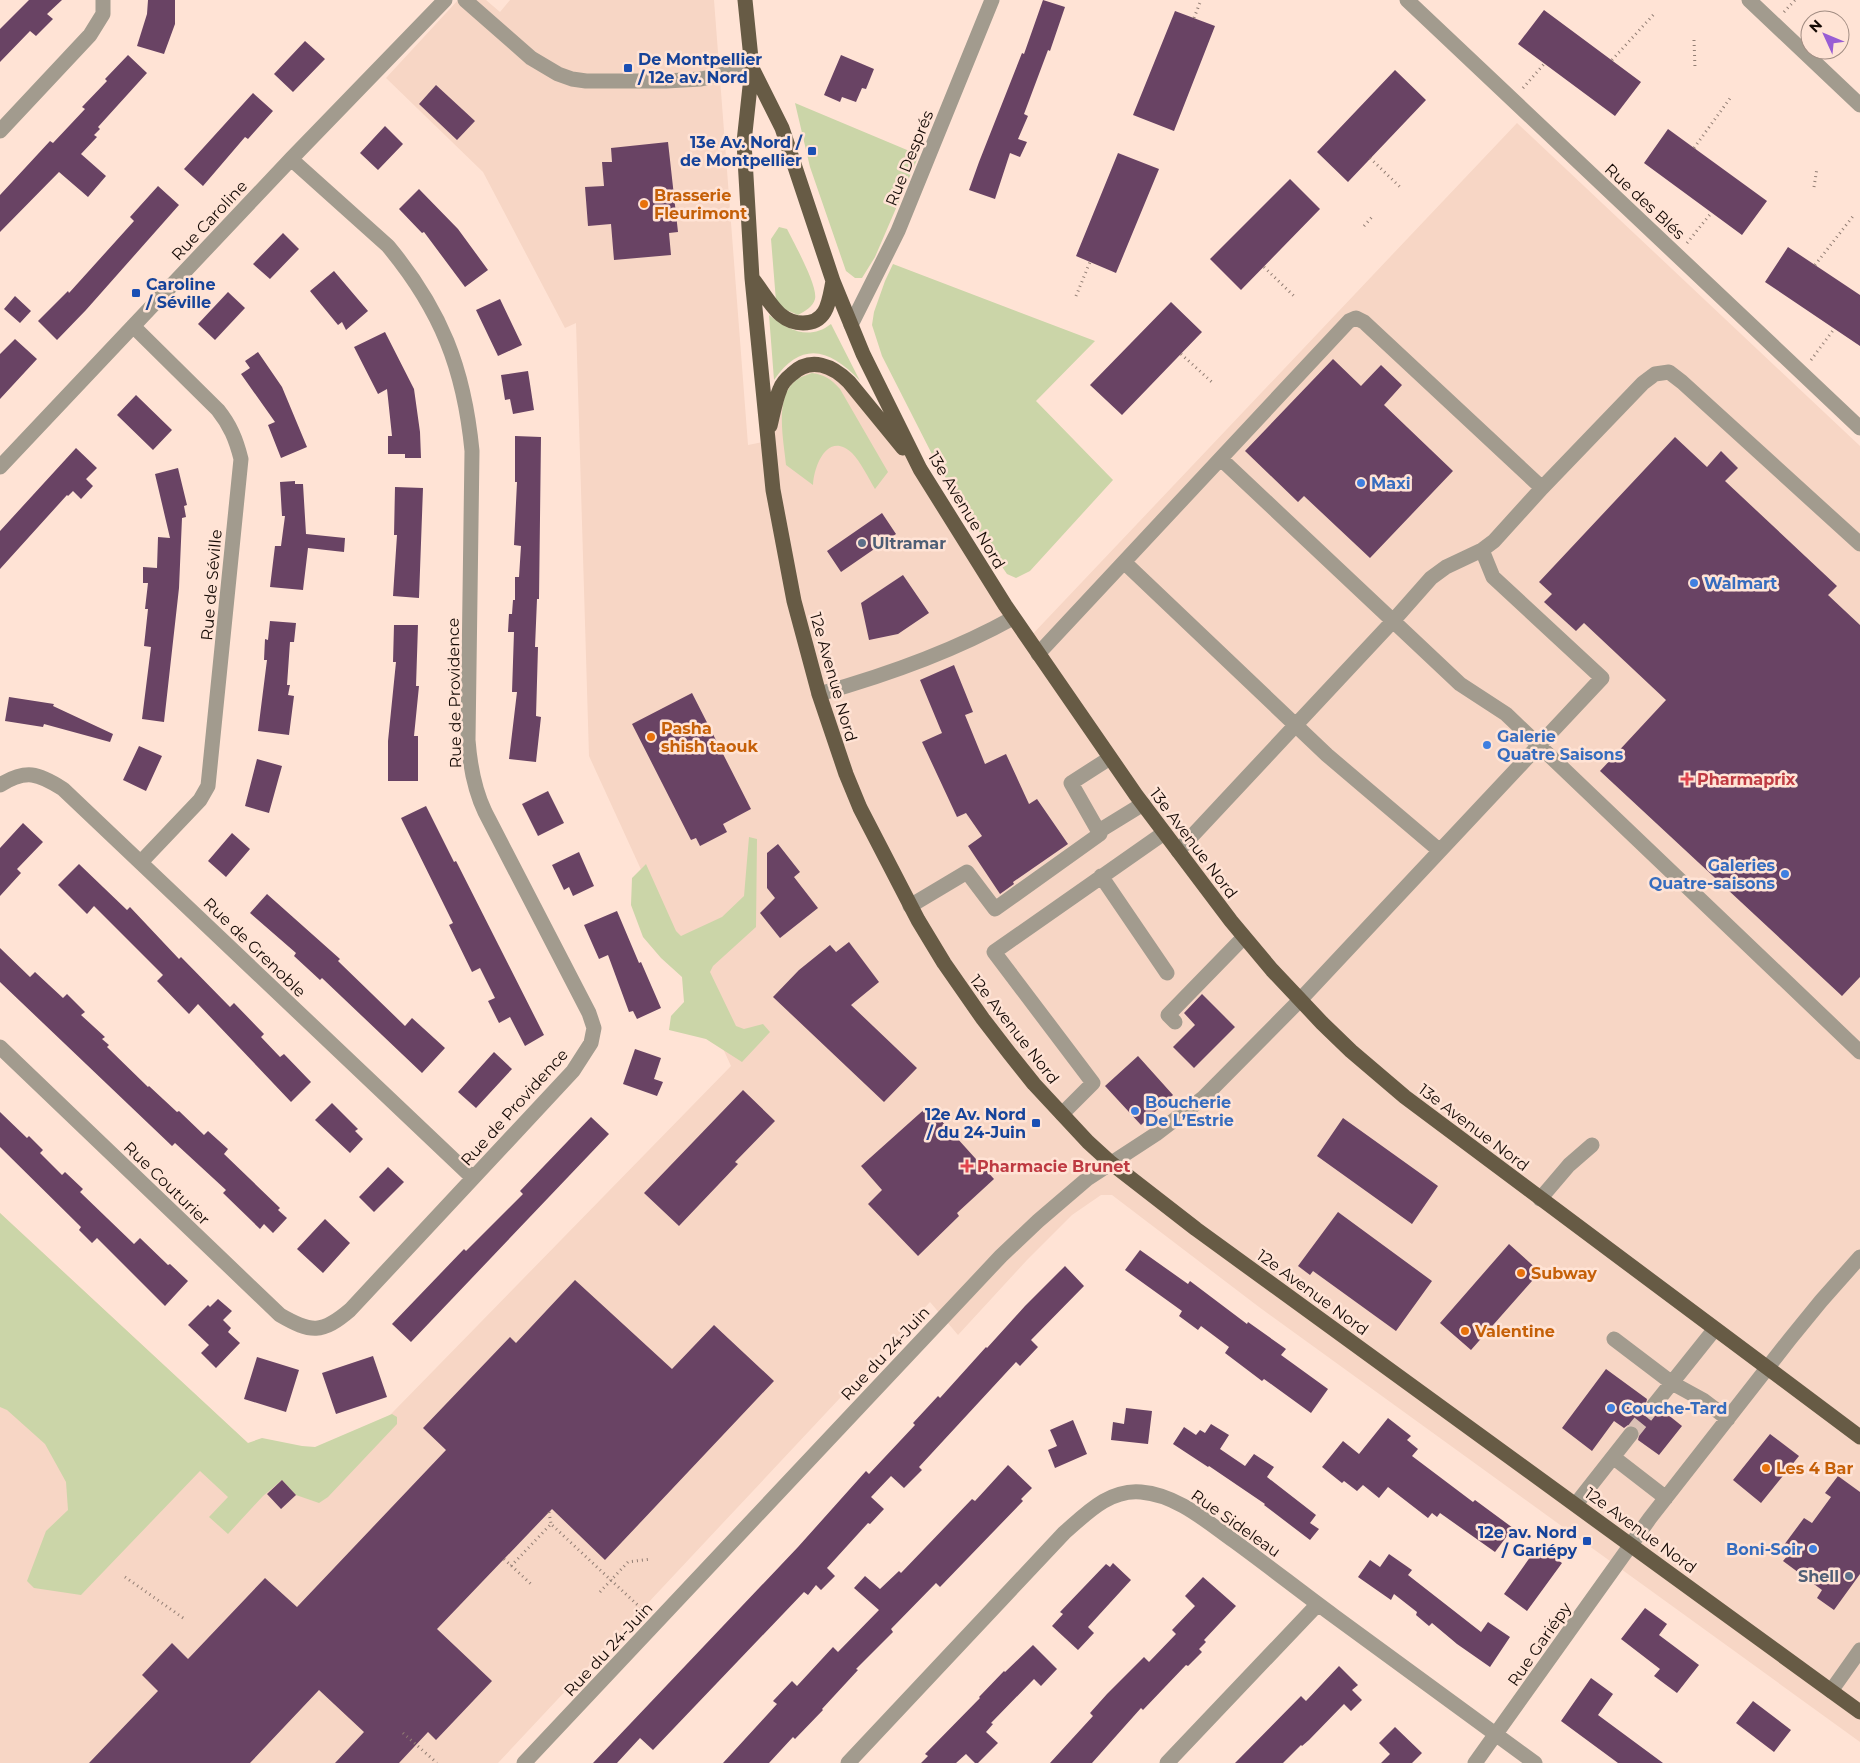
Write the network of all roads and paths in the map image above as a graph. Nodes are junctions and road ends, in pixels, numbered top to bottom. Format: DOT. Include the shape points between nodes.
graph roads {
  1 [pos="103,0"];
  2 [pos="445,0"];
  3 [pos="465,0"];
  4 [pos="745,0"];
  5 [pos="992,0"];
  6 [pos="1201,0"];
  7 [pos="1407,0"];
  8 [pos="1748,0"];
  9 [pos="1655,13"];
  10 [pos="1194,18"];
  11 [pos="1694,40"];
  12 [pos="1612,60"];
  13 [pos="1544,64"];
  14 [pos="752,68"];
  15 [pos="1696,68"];
  16 [pos="1731,97"];
  17 [pos="1513,100"];
  18 [pos="1860,105"];
  19 [pos="0,131"];
  20 [pos="1694,148"];
  21 [pos="1370,158"];
  22 [pos="291,159"];
  23 [pos="1818,168"];
  24 [pos="1400,187"];
  25 [pos="1814,187"];
  26 [pos="1712,212"];
  27 [pos="1854,215"];
  28 [pos="1372,217"];
  29 [pos="1364,226"];
  30 [pos="1677,255"];
  31 [pos="1090,262"];
  32 [pos="1815,265"];
  33 [pos="1264,267"];
  34 [pos="752,278"];
  35 [pos="834,280"];
  36 [pos="1076,296"];
  37 [pos="1296,298"];
  38 [pos="850,325"];
  39 [pos="133,326"];
  40 [pos="1834,329"];
  41 [pos="1181,354"];
  42 [pos="1802,373"];
  43 [pos="1214,384"];
  44 [pos="1860,428"];
  45 [pos="767,441"];
  46 [pos="1221,459"];
  47 [pos="0,467"];
  48 [pos="920,469"];
  49 [pos="1542,488"];
  50 [pos="1860,544"];
  51 [pos="1482,550"];
  52 [pos="1124,562"];
  53 [pos="1013,618"];
  54 [pos="1393,621"];
  55 [pos="1038,654"];
  56 [pos="819,694"];
  57 [pos="1296,725"];
  58 [pos="1539,745"];
  59 [pos="1110,758"];
  60 [pos="0,785"];
  61 [pos="1143,804"];
  62 [pos="1099,831"];
  63 [pos="1164,833"];
  64 [pos="1440,850"];
  65 [pos="1178,851"];
  66 [pos="141,862"];
  67 [pos="1102,876"];
  68 [pos="910,906"];
  69 [pos="1244,937"];
  70 [pos="1167,973"];
  71 [pos="1300,1000"];
  72 [pos="1175,1022"];
  73 [pos="0,1047"];
  74 [pos="1860,1052"];
  75 [pos="1062,1114"];
  76 [pos="1592,1145"];
  77 [pos="1111,1163"];
  78 [pos="473,1178"];
  79 [pos="1540,1199"];
  80 [pos="1860,1257"];
  81 [pos="318,1329"];
  82 [pos="1714,1330"];
  83 [pos="1614,1339"];
  84 [pos="1767,1369"];
  85 [pos="1672,1383"];
  86 [pos="1654,1405"];
  87 [pos="1728,1419"];
  88 [pos="1631,1434"];
  89 [pos="1860,1437"];
  90 [pos="1613,1457"];
  91 [pos="1666,1498"];
  92 [pos="1576,1504"];
  93 [pos="549,1512"];
  94 [pos="551,1524"];
  95 [pos="1630,1545"];
  96 [pos="504,1559"];
  97 [pos="652,1559"];
  98 [pos="511,1566"];
  99 [pos="126,1577"];
  100 [pos="611,1580"];
  101 [pos="532,1585"];
  102 [pos="600,1592"];
  103 [pos="1318,1604"];
  104 [pos="186,1620"];
  105 [pos="656,1622"];
  106 [pos="1860,1650"];
  107 [pos="1831,1691"];
  108 [pos="1860,1712"];
  109 [pos="403,1733"];
  110 [pos="1496,1735"];
  111 [pos="437,1763"];
  112 [pos="524,1763"];
  113 [pos="848,1763"];
  114 [pos="1167,1763"];
  115 [pos="1475,1763"];
  116 [pos="1535,1763"];
  1 -- 19 [label="street" via="103,14 90,35"];
  2 -- 22 [label="street, Rue Caroline"];
  3 -- 14 [label="street" via="531,58 572,79 701,80"];
  4 -- 14 [label="main road, 12e Avenue Nord"];
  5 -- 38 [label="street, Rue Després" via="898,231"];
  6 -- 10 [label="path"];
  7 -- 17 [label="street, Rue des Blés"];
  8 -- 18 [label="street"];
  9 -- 12 [label="path"];
  11 -- 15 [label="path"];
  13 -- 17 [label="path"];
  14 -- 34 [label="main road, 12e Avenue Nord" via="744,142"];
  14 -- 35 [label="main road, 13e Avenue Nord" via="782,128"];
  16 -- 20 [label="path"];
  17 -- 30 [label="street, Rue des Blés"];
  21 -- 24 [label="path"];
  22 -- 39 [label="street, Rue Caroline"];
  22 -- 78 [label="street, Rue de Providence" via="388,246 401,262 434,311 456,366 470,422 472,451 468,740 472,779 477,795 594,1028 591,1044 573,1070"];
  23 -- 25 [label="path"];
  26 -- 30 [label="path"];
  27 -- 32 [label="path"];
  28 -- 29 [label="path"];
  30 -- 42 [label="street, Rue des Blés"];
  31 -- 36 [label="path"];
  33 -- 37 [label="path"];
  34 -- 35 [label="main road" via="782,316 796,323 812,323 820,318 827,308"];
  34 -- 45 [label="main road, 12e Avenue Nord"];
  35 -- 38 [label="main road, 13e Avenue Nord"];
  38 -- 48 [label="main road, 13e Avenue Nord"];
  39 -- 47 [label="street, Rue Caroline"];
  39 -- 66 [label="street, Rue de Séville" via="218,410 230,425 240,459 208,786 200,800"];
  40 -- 42 [label="path"];
  41 -- 43 [label="path"];
  42 -- 44 [label="street, Rue des Blés"];
  45 -- 48 [label="main road" via="780,386 797,369 820,364 840,373 850,382"];
  45 -- 56 [label="main road, 12e Avenue Nord" via="794,601"];
  46 -- 49 [label="street" via="1349,321 1356,318"];
  46 -- 52 [label="street"];
  46 -- 54 [label="street"];
  48 -- 53 [label="main road, 13e Avenue Nord"];
  49 -- 50 [label="street" via="1643,383 1655,374 1668,372"];
  49 -- 51 [label="street"];
  51 -- 54 [label="street" via="1431,578"];
  51 -- 58 [label="street, Rue du 24-Juin" via="1493,577 1602,678"];
  52 -- 55 [label="street"];
  52 -- 57 [label="street"];
  53 -- 55 [label="main road, 13e Avenue Nord"];
  53 -- 56 [label="street" via="951,650 864,682"];
  54 -- 57 [label="street"];
  54 -- 58 [label="street" via="1460,684 1506,714"];
  55 -- 59 [label="main road, 13e Avenue Nord"];
  56 -- 68 [label="main road, 12e Avenue Nord" via="860,808"];
  57 -- 64 [label="street"];
  57 -- 65 [label="street"];
  58 -- 64 [label="street, Rue du 24-Juin"];
  58 -- 74 [label="street"];
  59 -- 61 [label="main road, 13e Avenue Nord"];
  59 -- 62 [label="street" via="1071,783"];
  60 -- 66 [label="street, Rue de Grenoble" via="15,776 29,775 53,783"];
  61 -- 62 [label="street"];
  61 -- 63 [label="main road, 13e Avenue Nord"];
  62 -- 68 [label="street" via="1100,834 995,909 967,872"];
  63 -- 65 [label="main road, 13e Avenue Nord"];
  63 -- 67 [label="street"];
  64 -- 71 [label="street, Rue du 24-Juin"];
  65 -- 69 [label="main road, 13e Avenue Nord"];
  66 -- 78 [label="street, Rue de Grenoble"];
  67 -- 70 [label="street"];
  67 -- 75 [label="street" via="994,952 1093,1083"];
  68 -- 75 [label="main road, 12e Avenue Nord" via="983,1019"];
  69 -- 71 [label="main road, 13e Avenue Nord"];
  69 -- 72 [label="street" via="1168,1015"];
  71 -- 77 [label="street, Rue du 24-Juin" via="1203,1098"];
  71 -- 79 [label="main road, 13e Avenue Nord" via="1351,1052 1405,1097"];
  73 -- 81 [label="street, Rue Couturier" via="280,1315 299,1326"];
  75 -- 77 [label="main road, 12e Avenue Nord"];
  76 -- 79 [label="street" via="1569,1165"];
  77 -- 92 [label="main road, 12e Avenue Nord"];
  77 -- 105 [label="street, Rue du 24-Juin" via="1064,1198 1001,1256"];
  78 -- 81 [label="street, Rue de Providence" via="350,1310 334,1324"];
  79 -- 82 [label="main road, 13e Avenue Nord"];
  80 -- 84 [label="street, Rue Gariépy"];
  82 -- 84 [label="main road, 13e Avenue Nord"];
  82 -- 85 [label="street"];
  83 -- 85 [label="street"];
  84 -- 87 [label="street, Rue Gariépy"];
  84 -- 89 [label="main road, 13e Avenue Nord"];
  85 -- 86 [label="street"];
  85 -- 87 [label="street"];
  87 -- 91 [label="street, Rue Gariépy"];
  88 -- 90 [label="street"];
  90 -- 91 [label="street"];
  90 -- 92 [label="street"];
  91 -- 95 [label="street, Rue Gariépy"];
  92 -- 95 [label="main road, 12e Avenue Nord"];
  93 -- 94 [label="path"];
  94 -- 98 [label="path"];
  94 -- 100 [label="path"];
  95 -- 107 [label="main road, 12e Avenue Nord"];
  95 -- 110 [label="street, Rue Gariépy"];
  96 -- 98 [label="path"];
  97 -- 100 [label="path" via="628,1562"];
  98 -- 101 [label="path"];
  99 -- 104 [label="path"];
  100 -- 102 [label="path"];
  100 -- 105 [label="path"];
  103 -- 110 [label="street, Rue Sideleau"];
  103 -- 113 [label="street, Rue Sideleau" via="1184,1506 1158,1495 1140,1492 1118,1494 1096,1505 1064,1533"];
  103 -- 114 [label="street"];
  105 -- 112 [label="street, Rue du 24-Juin"];
  106 -- 107 [label="street"];
  107 -- 108 [label="main road, 12e Avenue Nord"];
  109 -- 111 [label="path"];
  110 -- 115 [label="street, Rue Gariépy"];
  110 -- 116 [label="street, Rue Sideleau"];
}
